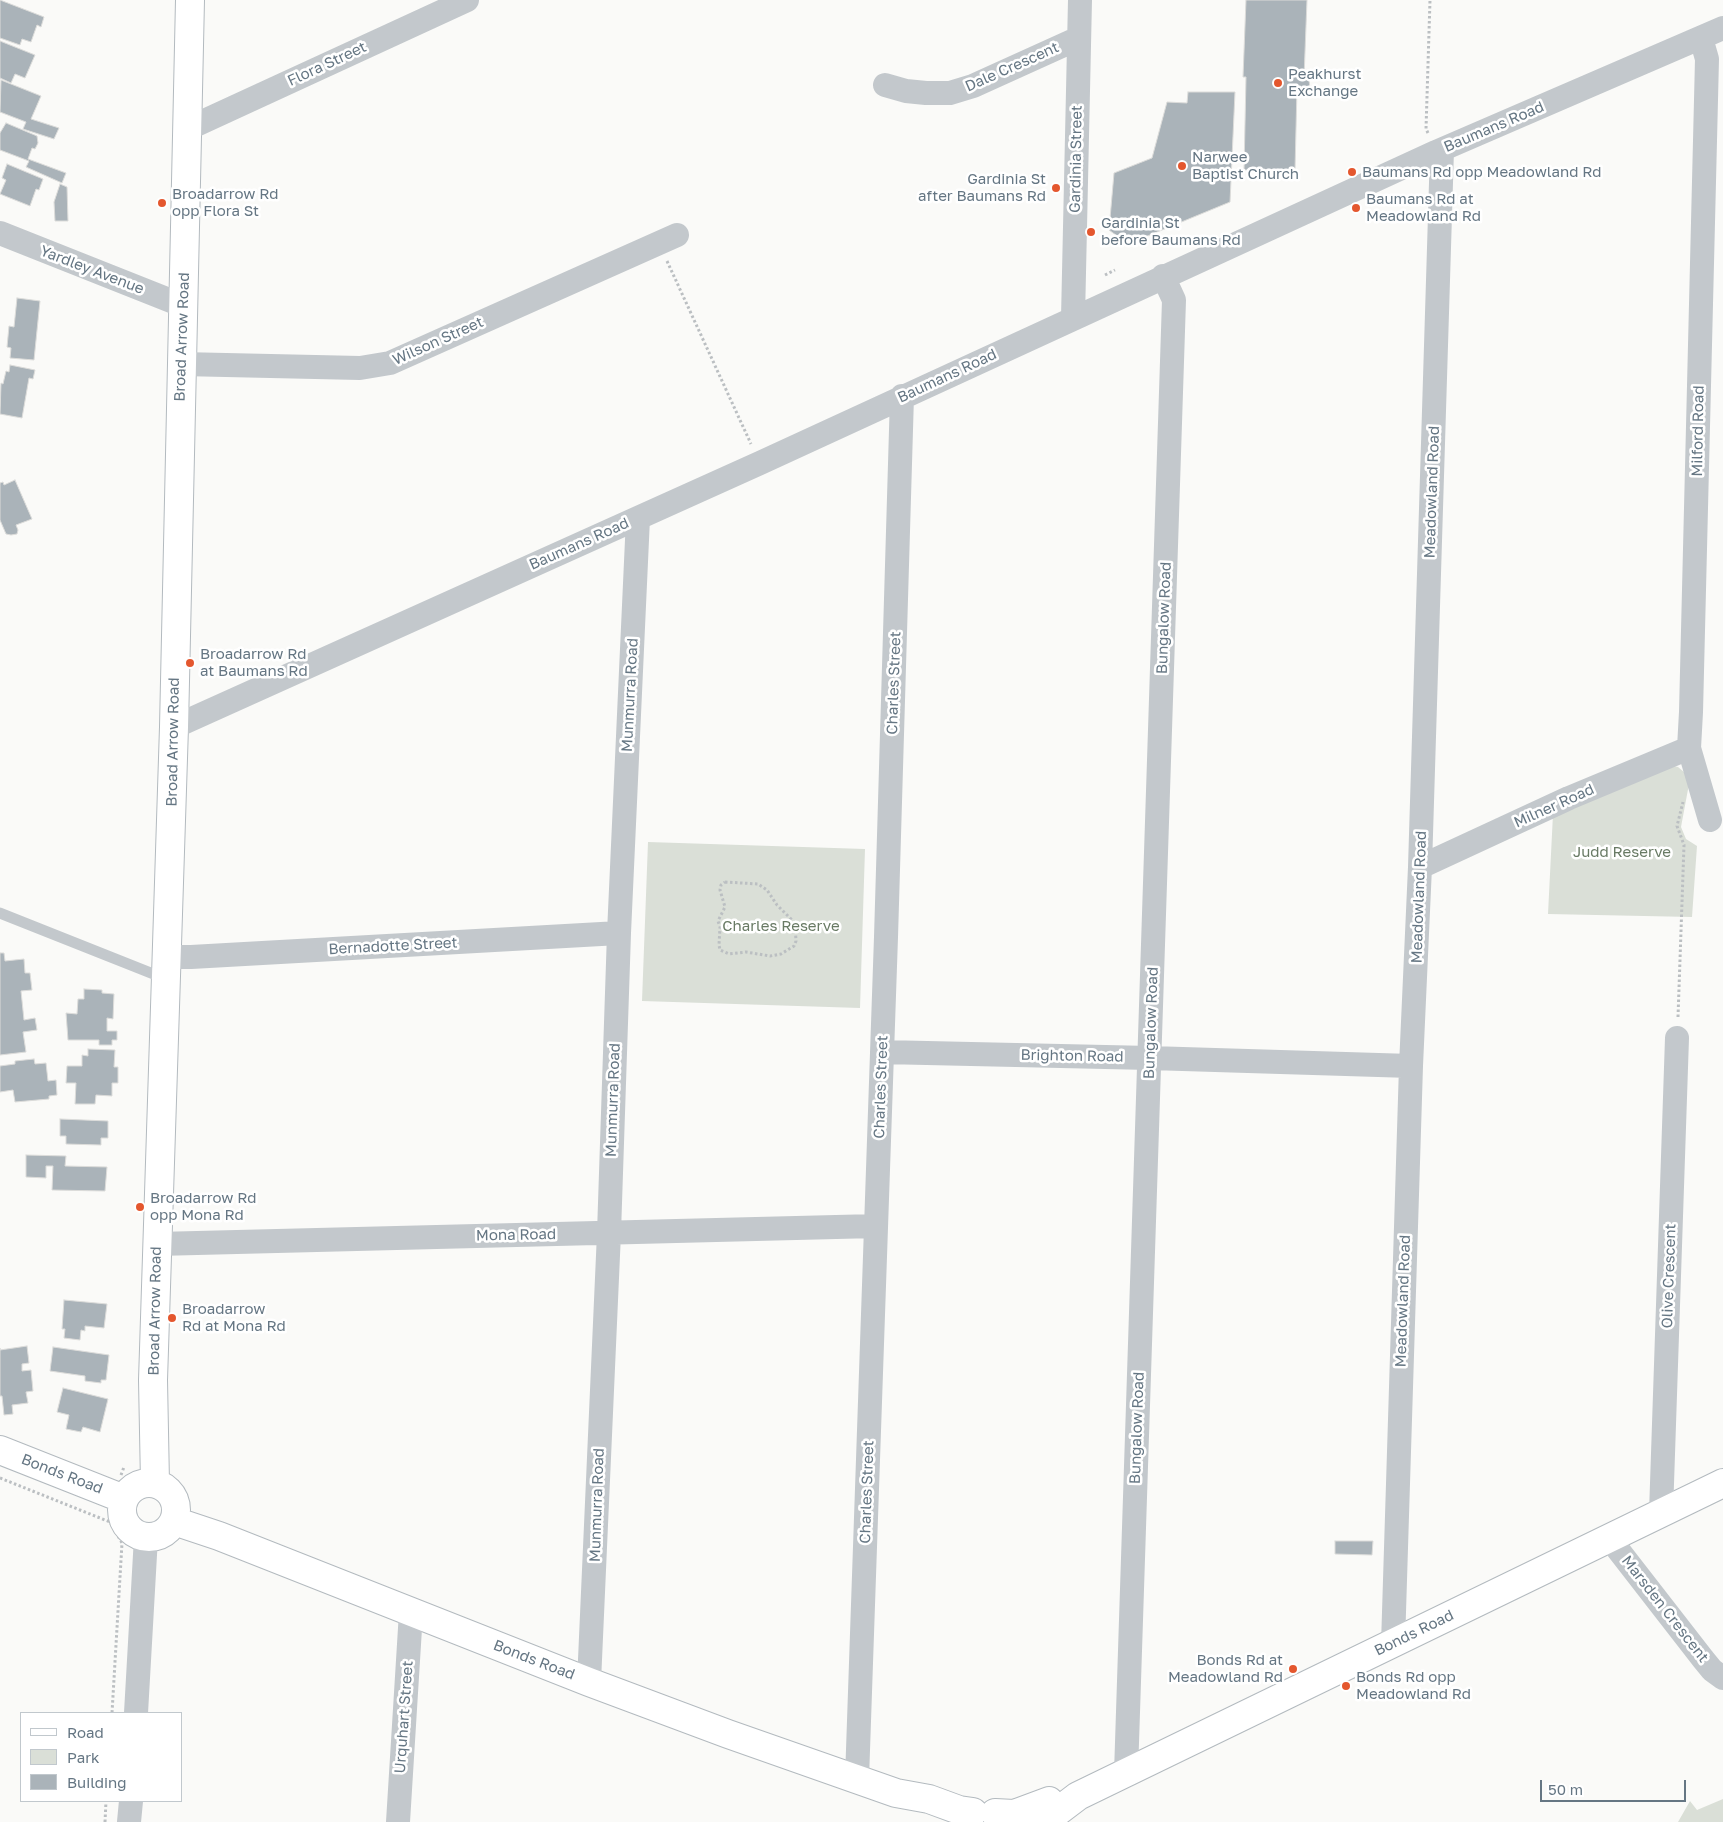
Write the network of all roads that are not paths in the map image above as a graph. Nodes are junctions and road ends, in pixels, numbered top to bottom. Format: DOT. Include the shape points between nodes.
graph roads {
  1 [pos="190,0"];
  2 [pos="466,0"];
  3 [pos="1080,0"];
  4 [pos="428,9"];
  5 [pos="1723,28"];
  6 [pos="1079,38"];
  7 [pos="1701,38"];
  8 [pos="885,85"];
  9 [pos="187,129"];
  10 [pos="1439,151"];
  11 [pos="0,234"];
  12 [pos="668,239"];
  13 [pos="1163,276"];
  14 [pos="184,306"];
  15 [pos="1073,318"];
  16 [pos="181,364"];
  17 [pos="902,396"];
  18 [pos="638,518"];
  19 [pos="174,727"];
  20 [pos="1688,748"];
  21 [pos="1710,820"];
  22 [pos="1420,867"];
  23 [pos="0,913"];
  24 [pos="619,933"];
  25 [pos="167,968"];
  26 [pos="1677,1038"];
  27 [pos="882,1052"];
  28 [pos="1150,1058"];
  29 [pos="1411,1066"];
  30 [pos="876,1226"];
  31 [pos="609,1233"];
  32 [pos="157,1244"];
  33 [pos="0,1450"];
  34 [pos="155,1483"];
  35 [pos="1723,1484"];
  36 [pos="124,1499"];
  37 [pos="1661,1513"];
  38 [pos="174,1521"];
  39 [pos="146,1537"];
  40 [pos="1609,1538"];
  41 [pos="411,1612"];
  42 [pos="1393,1644"];
  43 [pos="1723,1678"];
  44 [pos="589,1682"];
  45 [pos="136,1712"];
  46 [pos="1126,1773"];
  47 [pos="857,1779"];
  48 [pos="896,1793"];
  49 [pos="1078,1796"];
  50 [pos="130,1802"];
  51 [pos="984,1817"];
  52 [pos="936,1820"];
  53 [pos="129,1822"];
  54 [pos="398,1822"];
  55 [pos="1032,1822"];
  1 -- 9 [label="main road, Broad Arrow Road"];
  2 -- 4 [label="street, Flora Street"];
  3 -- 6 [label="street, Gardinia Street"];
  4 -- 9 [label="street, Flora Street"];
  5 -- 7 [label="street, Baumans Road"];
  6 -- 8 [label="street, Dale Crescent" via="973,86 950,93 906,91"];
  6 -- 15 [label="street, Gardinia Street"];
  7 -- 10 [label="street, Baumans Road"];
  7 -- 20 [label="street, Milford Road" via="1707,59"];
  9 -- 14 [label="main road, Broad Arrow Road"];
  10 -- 13 [label="street, Baumans Road"];
  10 -- 22 [label="street, Meadowland Road"];
  11 -- 14 [label="street, Yardley Avenue"];
  12 -- 16 [label="street, Wilson Street" via="390,363 360,368"];
  13 -- 15 [label="street, Baumans Road"];
  13 -- 28 [label="street, Bungalow Road" via="1174,300"];
  14 -- 16 [label="main road, Broad Arrow Road"];
  15 -- 17 [label="street, Baumans Road"];
  16 -- 19 [label="main road, Broad Arrow Road"];
  17 -- 18 [label="street, Baumans Road"];
  17 -- 27 [label="street, Charles Street"];
  18 -- 19 [label="street, Baumans Road"];
  18 -- 24 [label="street, Munmurra Road"];
  19 -- 25 [label="main road, Broad Arrow Road"];
  20 -- 21 [label="street, Milford Road"];
  20 -- 22 [label="street, Milner Road" via="1569,798"];
  22 -- 29 [label="street, Meadowland Road"];
  23 -- 25 [label="lane"];
  24 -- 25 [label="street, Bernadotte Street" via="201,956"];
  24 -- 31 [label="street, Munmurra Road"];
  25 -- 32 [label="main road, Broad Arrow Road"];
  26 -- 37 [label="street, Olive Crescent"];
  27 -- 28 [label="street, Brighton Road"];
  27 -- 30 [label="street, Charles Street"];
  28 -- 29 [label="street, Brighton Road"];
  28 -- 46 [label="street, Bungalow Road"];
  29 -- 42 [label="street, Meadowland Road"];
  30 -- 31 [label="street, Mona Road"];
  30 -- 47 [label="street, Charles Street"];
  31 -- 32 [label="street, Mona Road"];
  31 -- 44 [label="street, Munmurra Road"];
  32 -- 34 [label="main road, Broad Arrow Road" via="153,1380"];
  33 -- 36 [label="main road, Bonds Road"];
  34 -- 36 [label="main road" via="137,1485"];
  34 -- 38 [label="main road" via="174,1497"];
  35 -- 37 [label="main road, Bonds Road"];
  36 -- 39 [label="main road" via="122,1515 125,1523 137,1535"];
  37 -- 40 [label="main road, Bonds Road"];
  38 -- 39 [label="main road" via="162,1534"];
  38 -- 41 [label="main road, Bonds Road"];
  39 -- 45 [label="street"];
  40 -- 42 [label="main road, Bonds Road"];
  40 -- 43 [label="street, Marsden Crescent" via="1703,1659"];
  41 -- 44 [label="main road, Bonds Road"];
  41 -- 54 [label="street, Urquhart Street"];
  42 -- 46 [label="main road, Bonds Road"];
  44 -- 47 [label="main road, Bonds Road"];
  46 -- 49 [label="main road, Bonds Road"];
  47 -- 48 [label="main road, Bonds Road"];
  48 -- 51 [label="main road, Bonds Road" via="929,1799"];
  48 -- 52 [label="main road, Bonds Road" via="914,1809"];
  49 -- 51 [label="main road, Bonds Road" via="1057,1797 1014,1814"];
  49 -- 55 [label="main road, Bonds Road" via="1057,1812"];
  50 -- 53 [label="street"];
}
